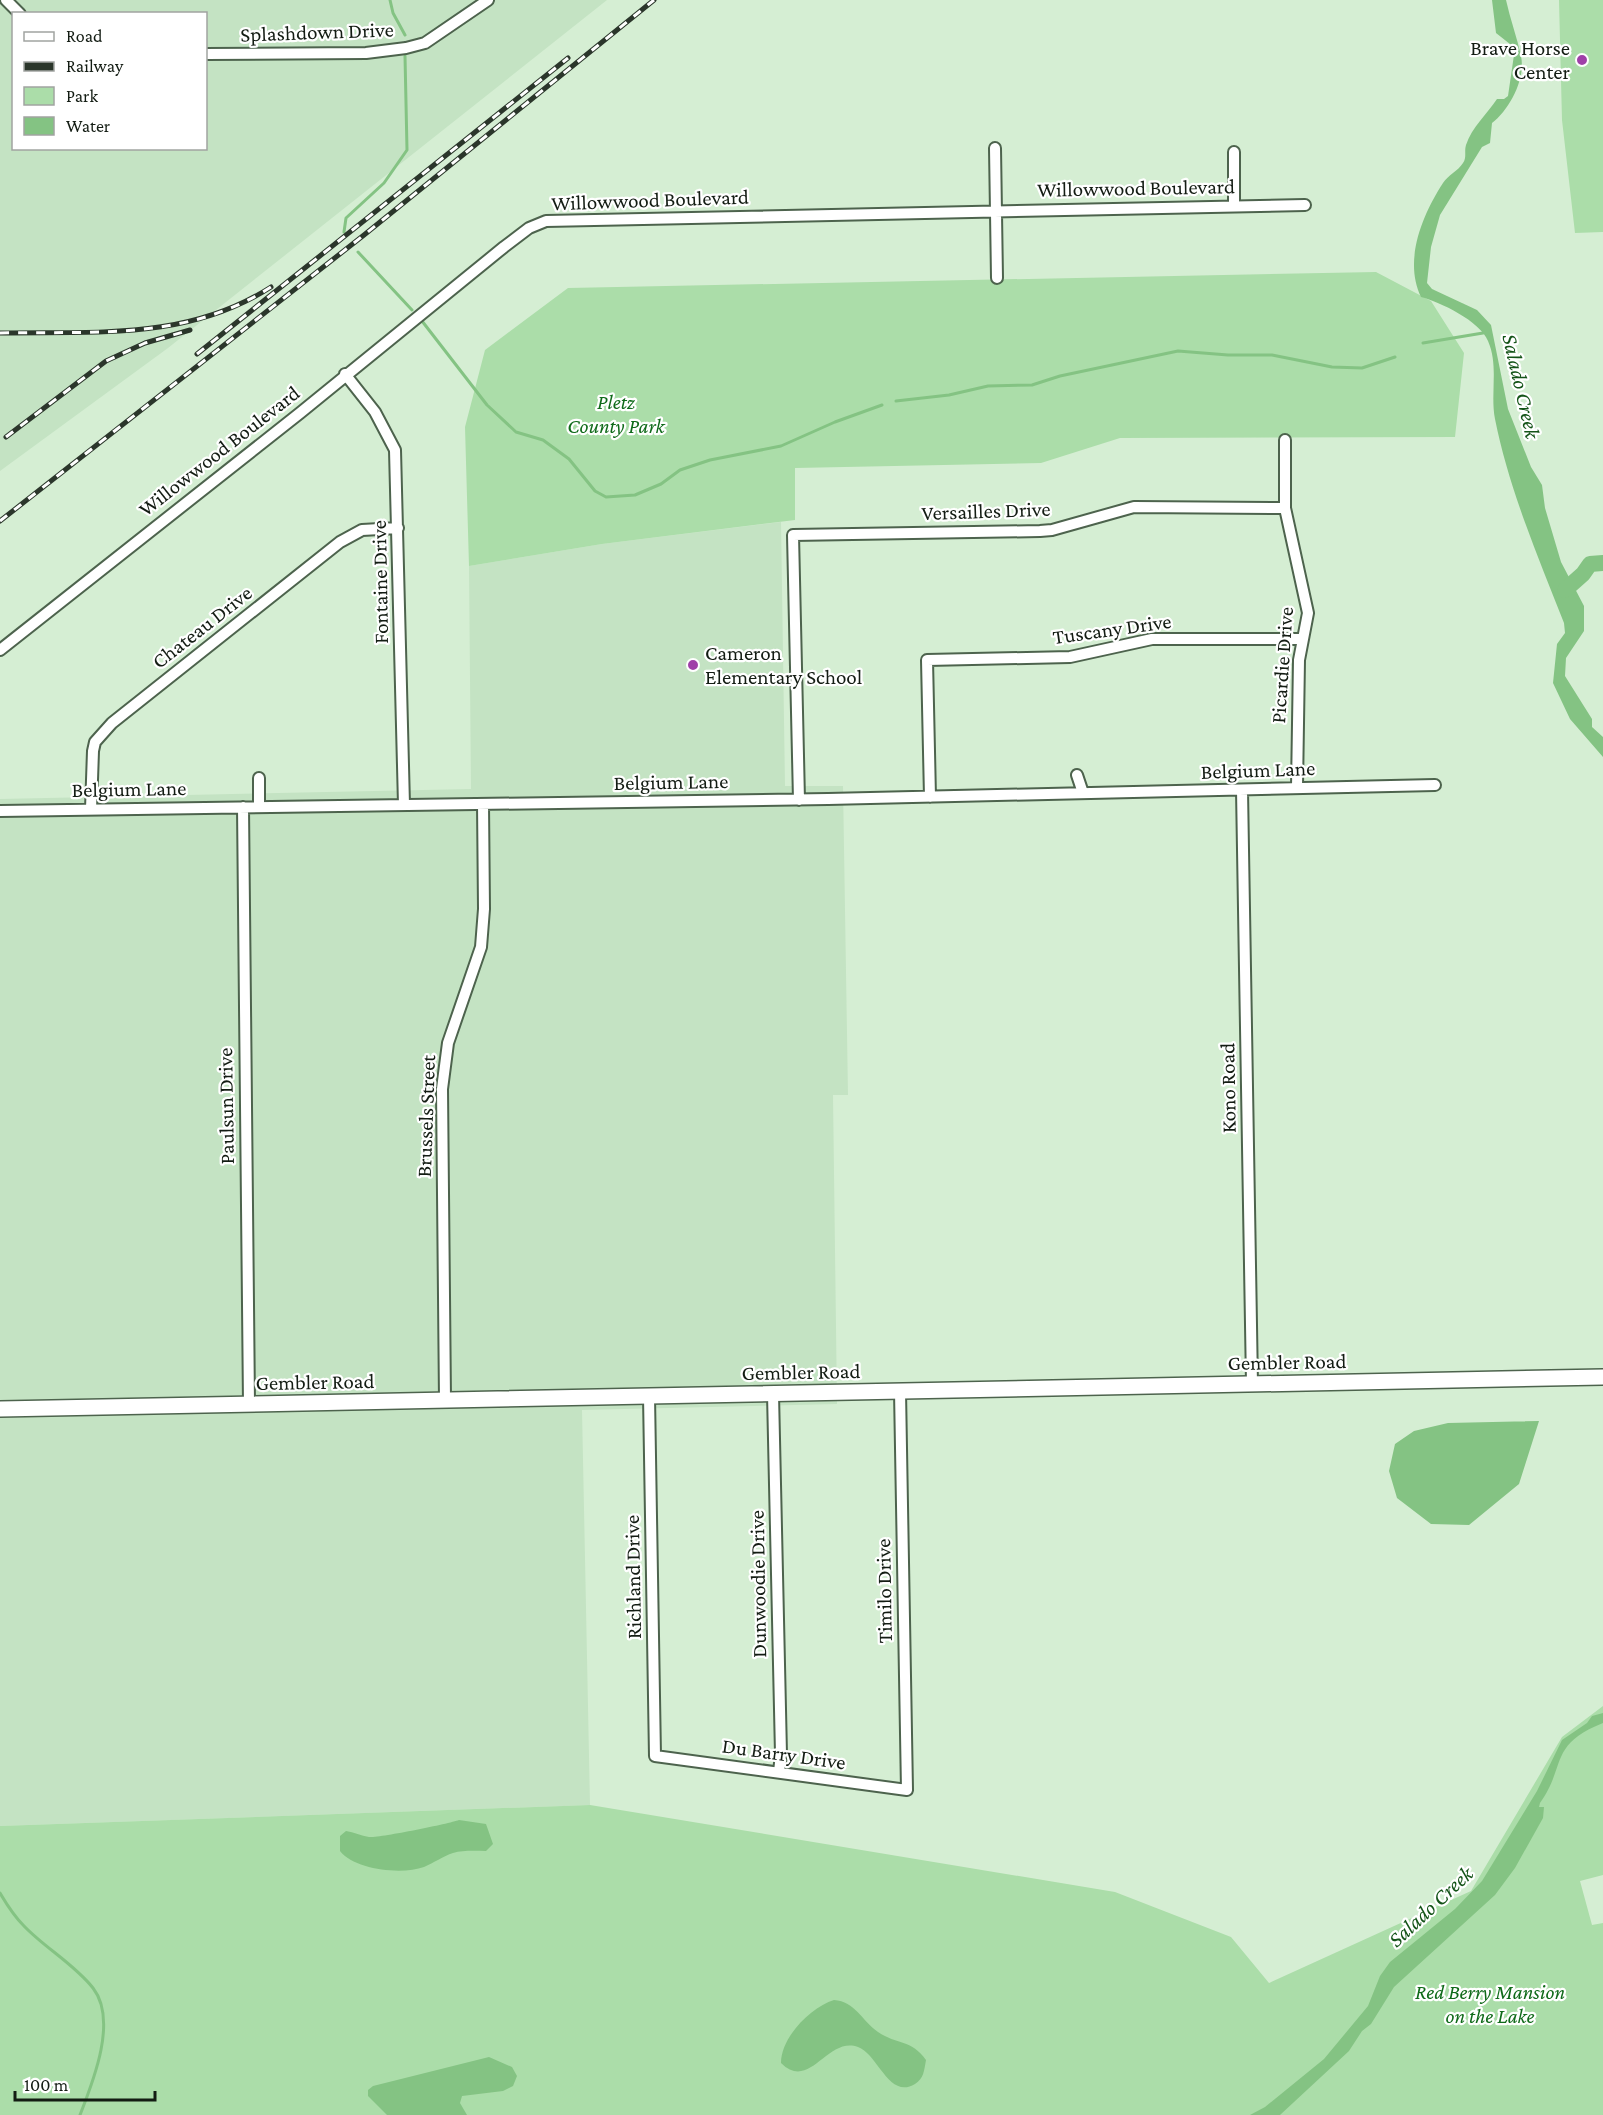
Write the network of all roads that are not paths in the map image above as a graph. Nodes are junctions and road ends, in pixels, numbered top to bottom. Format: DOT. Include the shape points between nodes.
graph roads {
  1 [pos="6,0"];
  2 [pos="488,0"];
  3 [pos="18,12"];
  4 [pos="207,54"];
  5 [pos="995,148"];
  6 [pos="1234,152"];
  7 [pos="1305,205"];
  8 [pos="1234,206"];
  9 [pos="996,210"];
  10 [pos="997,278"];
  11 [pos="345,374"];
  12 [pos="1285,440"];
  13 [pos="1285,508"];
  14 [pos="398,528"];
  15 [pos="1302,639"];
  16 [pos="0,650"];
  17 [pos="1077,775"];
  18 [pos="259,778"];
  19 [pos="1435,785"];
  20 [pos="1297,787"];
  21 [pos="1242,790"];
  22 [pos="1083,794"];
  23 [pos="930,797"];
  24 [pos="799,800"];
  25 [pos="483,804"];
  26 [pos="404,805"];
  27 [pos="243,807"];
  28 [pos="260,807"];
  29 [pos="91,809"];
  30 [pos="0,811"];
  31 [pos="1603,1377"];
  32 [pos="1252,1384"];
  33 [pos="900,1391"];
  34 [pos="773,1394"];
  35 [pos="649,1396"];
  36 [pos="445,1400"];
  37 [pos="249,1404"];
  38 [pos="0,1409"];
  39 [pos="655,1756"];
  40 [pos="779,1772"];
  41 [pos="907,1790"];
  1 -- 3 [label="street"];
  2 -- 4 [label="street, Splashdown Drive" via="425,43 406,48 366,53"];
  5 -- 9 [label="street"];
  6 -- 8 [label="street"];
  7 -- 8 [label="street, Willowwood Boulevard"];
  8 -- 9 [label="street, Willowwood Boulevard"];
  9 -- 10 [label="street"];
  9 -- 11 [label="street, Willowwood Boulevard" via="546,221 504,247"];
  11 -- 14 [label="street, Fontaine Drive" via="392,440"];
  11 -- 16 [label="street, Willowwood Boulevard"];
  12 -- 13 [label="street, Picardie Drive"];
  13 -- 15 [label="street, Picardie Drive" via="1308,613"];
  13 -- 24 [label="street, Versailles Drive" via="1134,507 1052,530 793,535"];
  14 -- 26 [label="street, Fontaine Drive"];
  14 -- 29 [label="street, Chateau Drive" via="362,530 340,542 112,723 95,742"];
  15 -- 20 [label="street, Picardie Drive" via="1297,697"];
  15 -- 23 [label="street, Tuscany Drive" via="1152,639 1070,657 927,660"];
  17 -- 22 [label="street"];
  18 -- 28 [label="street"];
  19 -- 20 [label="street, Belgium Lane"];
  20 -- 21 [label="street, Belgium Lane"];
  21 -- 22 [label="street, Belgium Lane"];
  21 -- 32 [label="street, Kono Road"];
  22 -- 23 [label="street, Belgium Lane"];
  23 -- 24 [label="street, Belgium Lane"];
  24 -- 25 [label="street, Belgium Lane"];
  25 -- 26 [label="street, Belgium Lane"];
  25 -- 36 [label="street, Brussels Street" via="484,928 448,1043 442,1089"];
  26 -- 28 [label="street, Belgium Lane"];
  27 -- 28 [label="street, Belgium Lane"];
  27 -- 29 [label="street, Belgium Lane"];
  27 -- 37 [label="street, Paulsun Drive"];
  29 -- 30 [label="street, Belgium Lane"];
  31 -- 32 [label="main road, Gembler Road"];
  32 -- 33 [label="main road, Gembler Road"];
  33 -- 34 [label="main road, Gembler Road"];
  33 -- 41 [label="street, Timilo Drive"];
  34 -- 35 [label="main road, Gembler Road"];
  34 -- 40 [label="street, Dunwoodie Drive"];
  35 -- 36 [label="main road, Gembler Road"];
  35 -- 39 [label="street, Richland Drive"];
  36 -- 37 [label="main road, Gembler Road"];
  37 -- 38 [label="main road, Gembler Road"];
  39 -- 40 [label="street, Du Barry Drive"];
  40 -- 41 [label="street, Du Barry Drive"];
}
